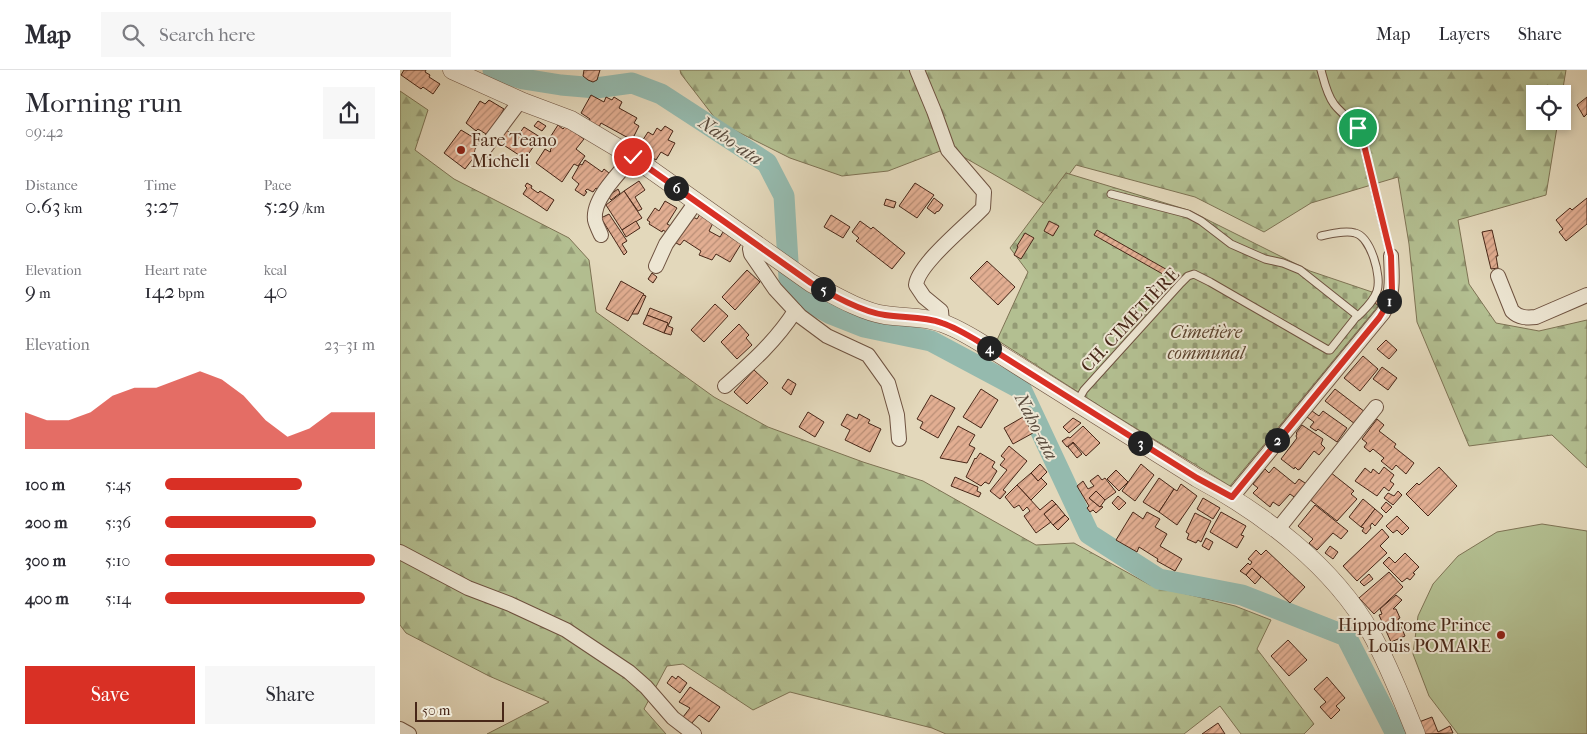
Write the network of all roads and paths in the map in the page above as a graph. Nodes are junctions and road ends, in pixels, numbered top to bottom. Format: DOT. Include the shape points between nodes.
graph roads {
  1 [pos="452,70"];
  2 [pos="917,70"];
  3 [pos="1320,70"];
  4 [pos="520,100"];
  5 [pos="482,152"];
  6 [pos="633,157"];
  7 [pos="1111,194"];
  8 [pos="696,202"];
  9 [pos="601,235"];
  10 [pos="1320,236"];
  11 [pos="754,241"];
  12 [pos="1391,256"];
  13 [pos="656,266"];
  14 [pos="1498,276"];
  15 [pos="1587,295"];
  16 [pos="795,312"];
  17 [pos="1357,316"];
  18 [pos="942,323"];
  19 [pos="725,386"];
  20 [pos="1077,403"];
  21 [pos="1376,407"];
  22 [pos="899,438"];
  23 [pos="1232,497"];
  24 [pos="1278,529"];
  25 [pos="400,552"];
  26 [pos="400,729"];
  27 [pos="408,734"];
  28 [pos="694,734"];
  29 [pos="1416,734"];
  1 -- 4 [label="street"];
  2 -- 18 [label="street" via="948,150 984,192 983,208 926,264 916,280 924,297 941,311"];
  3 -- 12 [label="lane" via="1331,99 1361,135"];
  4 -- 5 [label="street"];
  4 -- 6 [label="street" via="571,120"];
  6 -- 8 [label="street"];
  6 -- 9 [label="street" via="601,196 595,221"];
  7 -- 17 [label="lane" via="1188,214 1231,244 1300,270"];
  8 -- 11 [label="street"];
  8 -- 13 [label="street" via="666,244"];
  10 -- 17 [label="lane, CH. CIMETIÈRE" via="1357,233 1366,242 1379,282 1368,306"];
  11 -- 16 [label="street" via="751,254"];
  11 -- 18 [label="street" via="811,283 840,299 883,315"];
  12 -- 23 [label="street" via="1392,290 1383,313"];
  14 -- 15 [label="street" via="1516,316 1536,317"];
  16 -- 19 [label="street" via="772,342"];
  16 -- 22 [label="street" via="827,336 868,355 888,383 897,415"];
  17 -- 20 [label="lane, CH. CIMETIÈRE" via="1328,350 1194,274 1180,283 1084,390"];
  18 -- 20 [label="street" via="993,350"];
  20 -- 23 [label="street"];
  21 -- 24 [label="street"];
  23 -- 24 [label="street"];
  24 -- 29 [label="street" via="1331,579 1356,610 1379,649"];
  25 -- 28 [label="street" via="468,588 566,630 629,672 646,686 673,718"];
  26 -- 27 [label="street"];
}
